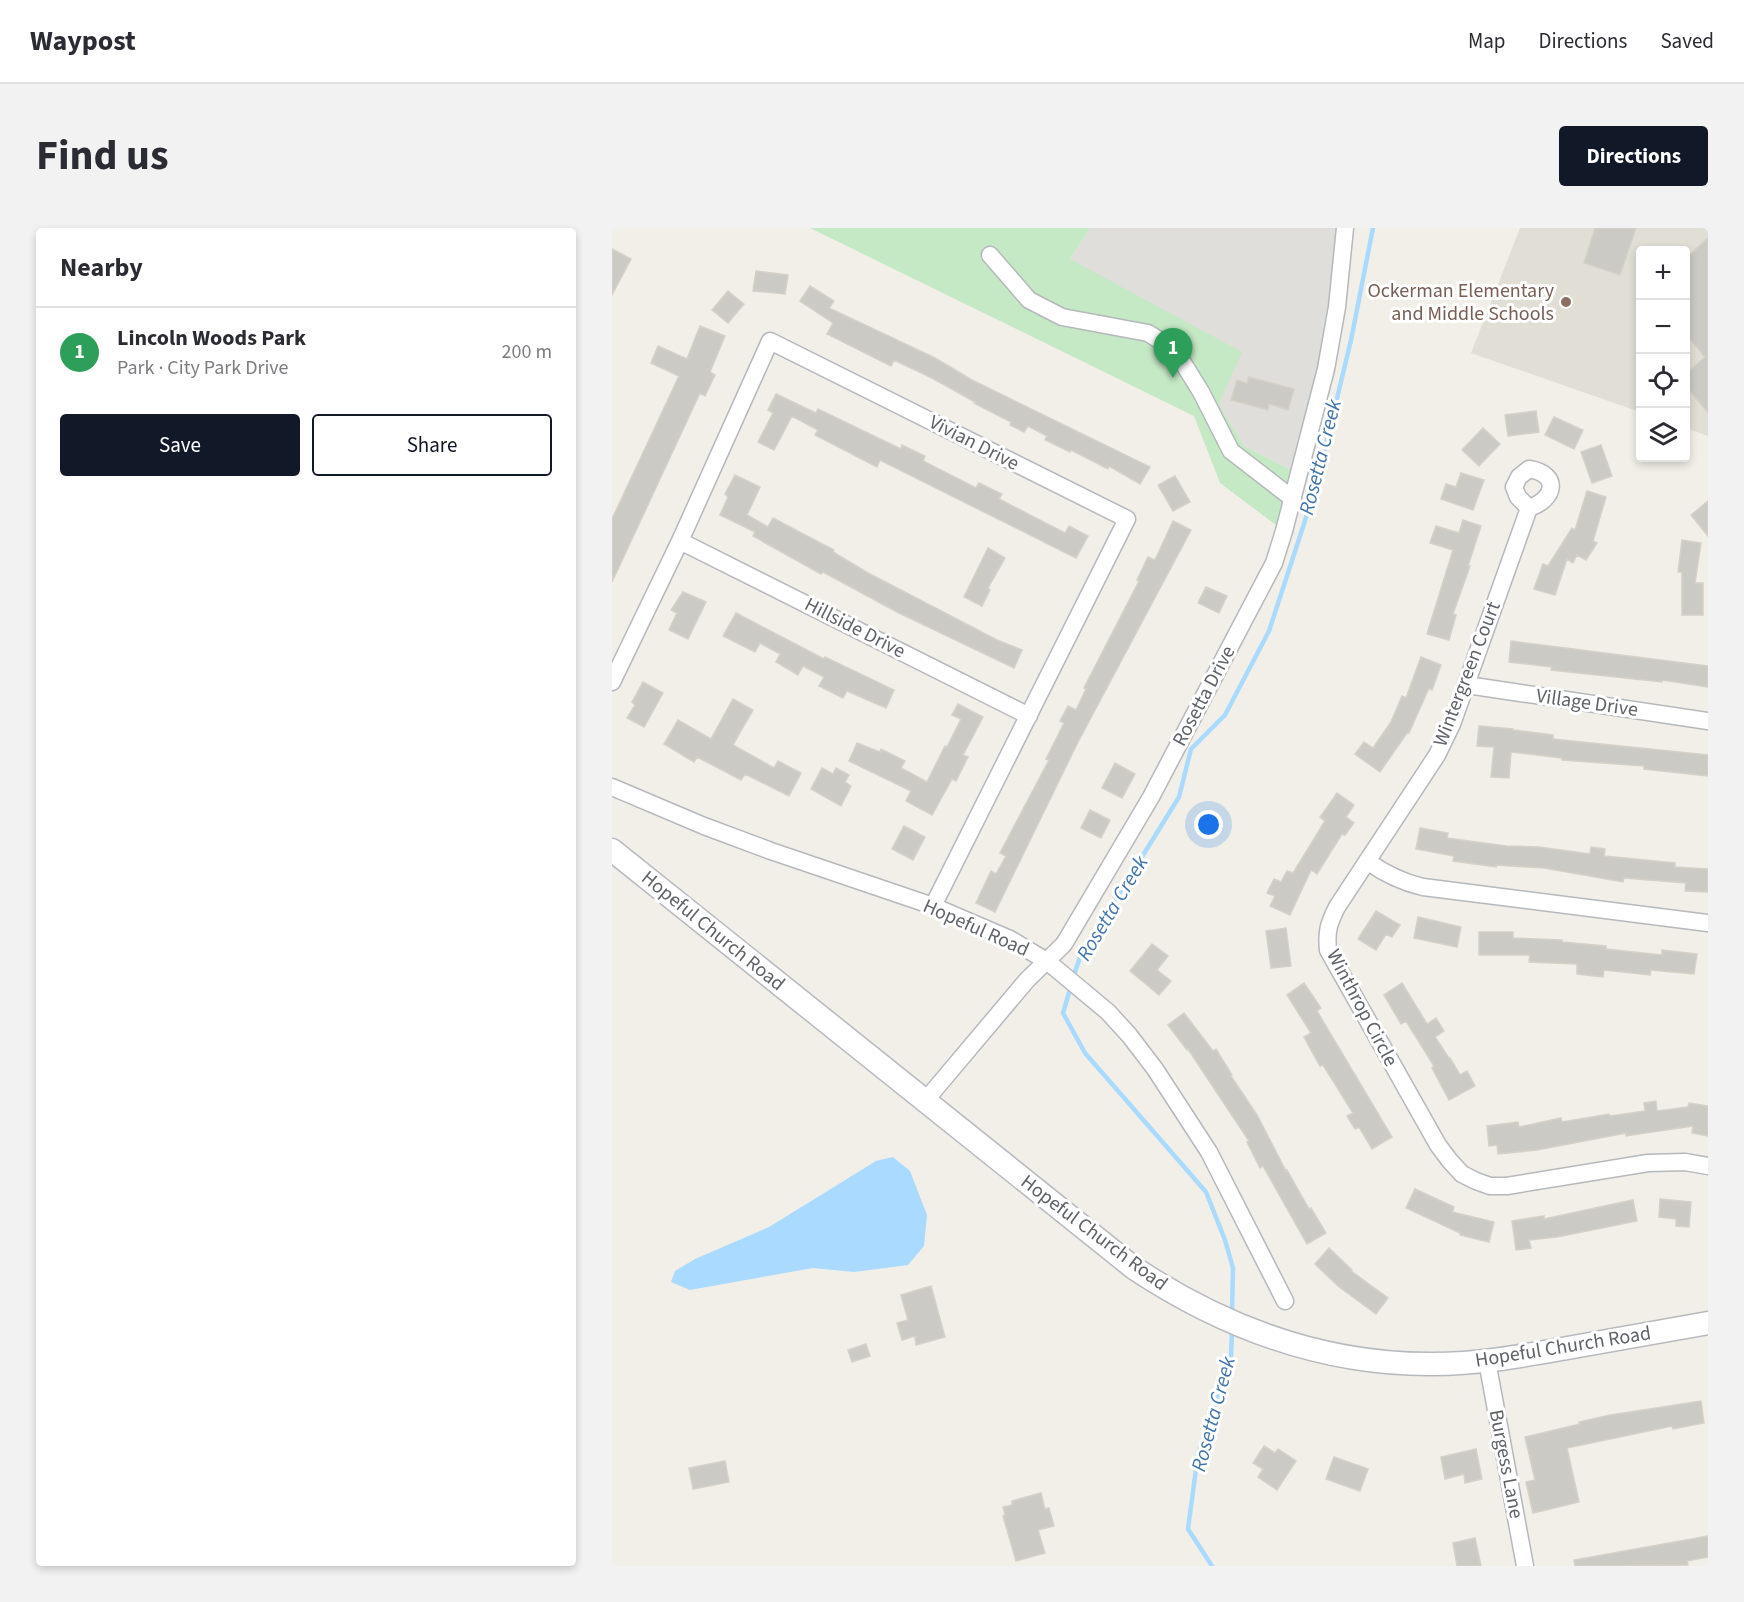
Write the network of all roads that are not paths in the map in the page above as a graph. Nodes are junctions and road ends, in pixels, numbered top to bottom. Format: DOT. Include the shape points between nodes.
graph roads {
  1 [pos="1345,228"];
  2 [pos="990,255"];
  3 [pos="1293,500"];
  4 [pos="1529,508"];
  5 [pos="680,541"];
  6 [pos="612,682"];
  7 [pos="1467,686"];
  8 [pos="1029,716"];
  9 [pos="1708,721"];
  10 [pos="612,787"];
  11 [pos="612,850"];
  12 [pos="1367,861"];
  13 [pos="933,906"];
  14 [pos="1708,923"];
  15 [pos="1048,962"];
  16 [pos="925,1101"];
  17 [pos="1708,1166"];
  18 [pos="1285,1301"];
  19 [pos="1708,1323"];
  20 [pos="1487,1361"];
  21 [pos="1525,1566"];
  1 -- 3 [label="street, Rosetta Drive" via="1326,369"];
  2 -- 3 [label="street" via="1029,300 1062,317 1148,333 1175,350 1231,451"];
  3 -- 15 [label="street, Rosetta Drive" via="1274,563 1151,797 1064,944"];
  4 -- 7 [label="street, Wintergreen Court"];
  5 -- 6 [label="street, Vivian Drive"];
  5 -- 8 [label="street, Hillside Drive"];
  5 -- 8 [label="street, Vivian Drive" via="770,341 1126,519"];
  7 -- 9 [label="street, Village Drive"];
  7 -- 12 [label="street, Wintergreen Court" via="1437,755"];
  8 -- 13 [label="street, Vivian Drive"];
  10 -- 13 [label="street, Hopeful Road" via="771,851"];
  11 -- 16 [label="main road, Hopeful Church Road"];
  12 -- 14 [label="street" via="1402,883 1423,887"];
  12 -- 17 [label="street, Winthrop Circle" via="1330,920 1326,934 1328,950 1438,1145 1462,1174 1490,1186 1507,1186 1648,1163"];
  13 -- 15 [label="street, Hopeful Road" via="1010,939"];
  15 -- 16 [label="street, Rosetta Drive" via="1027,980"];
  15 -- 18 [label="street, Hopeful Road" via="1108,1012 1155,1069 1209,1152"];
  16 -- 20 [label="main road, Hopeful Church Road" via="1134,1268 1206,1311 1276,1340 1322,1352 1434,1364"];
  19 -- 20 [label="main road, Hopeful Church Road"];
  20 -- 21 [label="street, Burgess Lane"];
}
